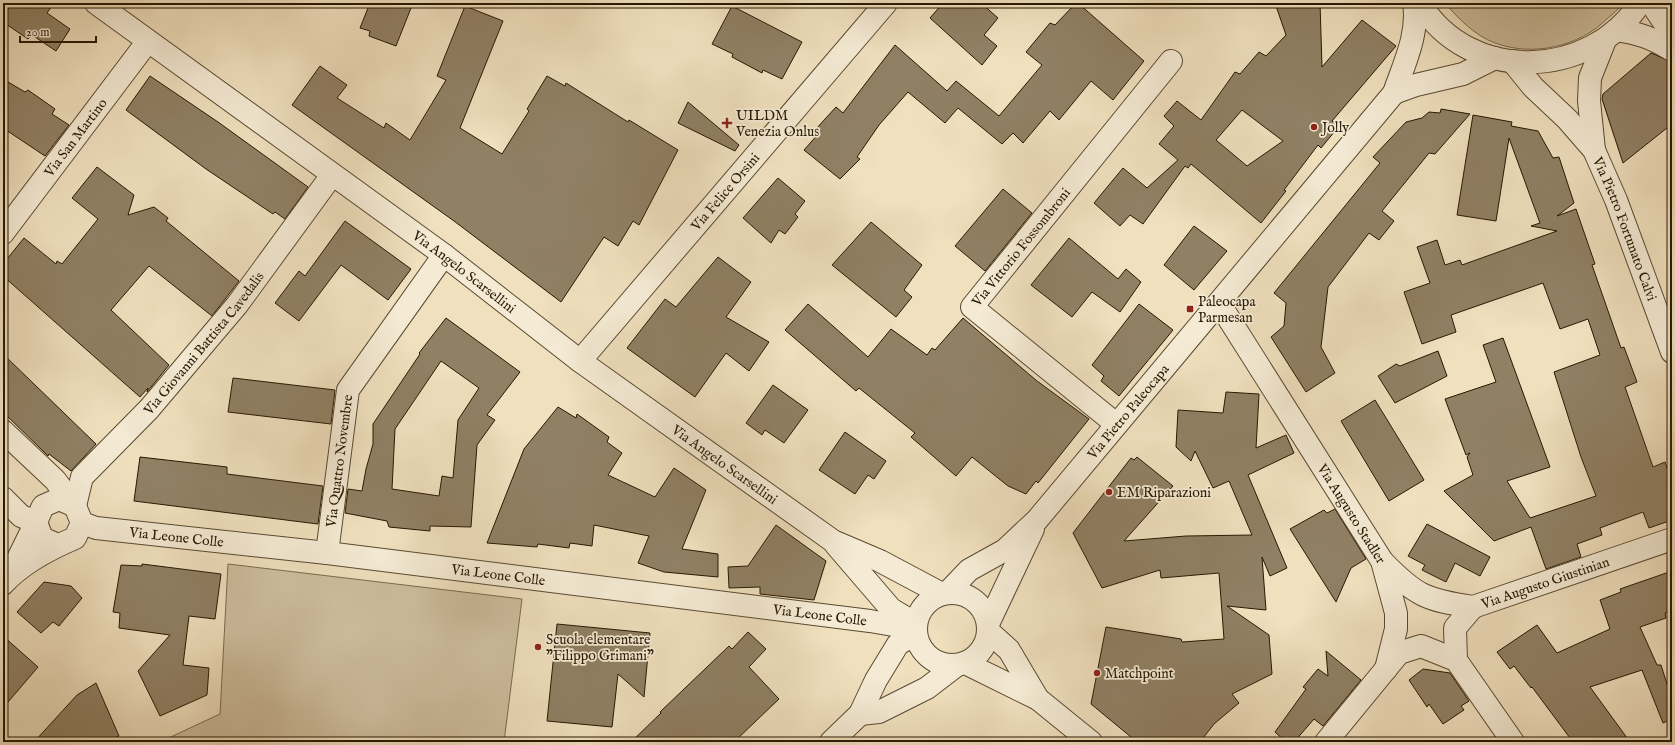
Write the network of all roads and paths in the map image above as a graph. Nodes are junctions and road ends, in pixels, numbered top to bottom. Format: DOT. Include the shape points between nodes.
graph roads {
  1 [pos="96,3"];
  2 [pos="886,3"];
  3 [pos="1414,3"];
  4 [pos="1420,3"];
  5 [pos="1640,3"];
  6 [pos="1651,3"];
  7 [pos="1672,34"];
  8 [pos="1610,35"];
  9 [pos="148,41"];
  10 [pos="1672,50"];
  11 [pos="1503,60"];
  12 [pos="1171,61"];
  13 [pos="1394,93"];
  14 [pos="1594,150"];
  15 [pos="332,175"];
  16 [pos="3,233"];
  17 [pos="444,256"];
  18 [pos="1219,303"];
  19 [pos="1672,352"];
  20 [pos="580,361"];
  21 [pos="1116,424"];
  22 [pos="3,431"];
  23 [pos="3,498"];
  24 [pos="78,515"];
  25 [pos="1037,520"];
  26 [pos="36,522"];
  27 [pos="1672,539"];
  28 [pos="833,541"];
  29 [pos="58,545"];
  30 [pos="327,553"];
  31 [pos="1382,561"];
  32 [pos="6,581"];
  33 [pos="945,593"];
  34 [pos="1473,607"];
  35 [pos="988,627"];
  36 [pos="916,629"];
  37 [pos="1456,660"];
  38 [pos="961,664"];
  39 [pos="1386,669"];
  40 [pos="1038,698"];
  41 [pos="860,714"];
  42 [pos="831,742"];
  43 [pos="1091,742"];
  44 [pos="1326,742"];
  45 [pos="1513,742"];
  1 -- 9 [label="street, Via Angelo Scarsellini"];
  2 -- 20 [label="street, Via Felice Orsini"];
  3 -- 13 [label="street" via="1416,14 1413,38"];
  4 -- 11 [label="street" via="1434,22 1451,36 1473,50"];
  5 -- 8 [label="street" via="1628,19"];
  6 -- 7 [label="street"];
  8 -- 10 [label="street" via="1638,33"];
  8 -- 11 [label="street" via="1580,53 1557,60 1533,63"];
  8 -- 14 [label="street, Via Pietro Fortunato Calvi" via="1590,78 1588,101"];
  9 -- 15 [label="street, Via Angelo Scarsellini"];
  9 -- 16 [label="street, Via San Martino"];
  11 -- 13 [label="street"];
  11 -- 14 [label="street, Via Pietro Fortunato Calvi" via="1567,119"];
  12 -- 21 [label="street, Via Vittorio Fossombroni" via="972,307"];
  13 -- 18 [label="street, Via Pietro Paleocapa"];
  14 -- 19 [label="street, Via Pietro Fortunato Calvi" via="1616,200"];
  15 -- 17 [label="street, Via Angelo Scarsellini"];
  15 -- 24 [label="street, Via Giovanni Battista Cavedalis" via="236,306 149,409 82,477"];
  17 -- 20 [label="street, Via Angelo Scarsellini"];
  17 -- 30 [label="street, Via Quattro Novembre" via="348,390"];
  18 -- 21 [label="street, Via Pietro Paleocapa"];
  18 -- 31 [label="street, Via Augusto Stadler"];
  20 -- 28 [label="street, Via Angelo Scarsellini"];
  21 -- 25 [label="street, Via Pietro Paleocapa"];
  22 -- 24 [label="street" via="55,480"];
  23 -- 26 [label="street" via="21,516"];
  24 -- 26 [label="street" via="59,499 43,506"];
  24 -- 29 [label="street" via="75,538"];
  24 -- 30 [label="street, Via Leone Colle" via="96,528"];
  25 -- 33 [label="street, Via Pietro Paleocapa" via="1005,550 969,570"];
  25 -- 35 [label="street, Via Pietro Paleocapa"];
  26 -- 29 [label="street" via="42,538"];
  26 -- 32 [label="street"];
  27 -- 34 [label="street, Via Augusto Giustinian"];
  28 -- 33 [label="street, Via Angelo Scarsellini"];
  28 -- 36 [label="street, Via Angelo Scarsellini" via="891,610"];
  29 -- 32 [label="street"];
  30 -- 36 [label="street, Via Leone Colle" via="870,621"];
  31 -- 34 [label="street, Via Augusto Giustinian" via="1406,585 1422,596 1442,603"];
  31 -- 39 [label="street, Via Augusto Stadler" via="1396,613 1396,629"];
  33 -- 35 [label="street" via="962,593 975,600 984,610"];
  33 -- 36 [label="street" via="934,597 923,606"];
  34 -- 37 [label="street" via="1455,628"];
  35 -- 38 [label="street" via="988,638 981,651 971,660"];
  35 -- 40 [label="street" via="1009,650"];
  36 -- 38 [label="street" via="920,647 930,658 943,664"];
  36 -- 41 [label="street" via="898,644 876,680"];
  37 -- 39 [label="street" via="1421,646 1399,653"];
  37 -- 45 [label="street"];
  38 -- 40 [label="street"];
  38 -- 41 [label="street" via="927,688 880,712"];
  39 -- 44 [label="street"];
  40 -- 43 [label="street"];
  41 -- 42 [label="street"];
}
